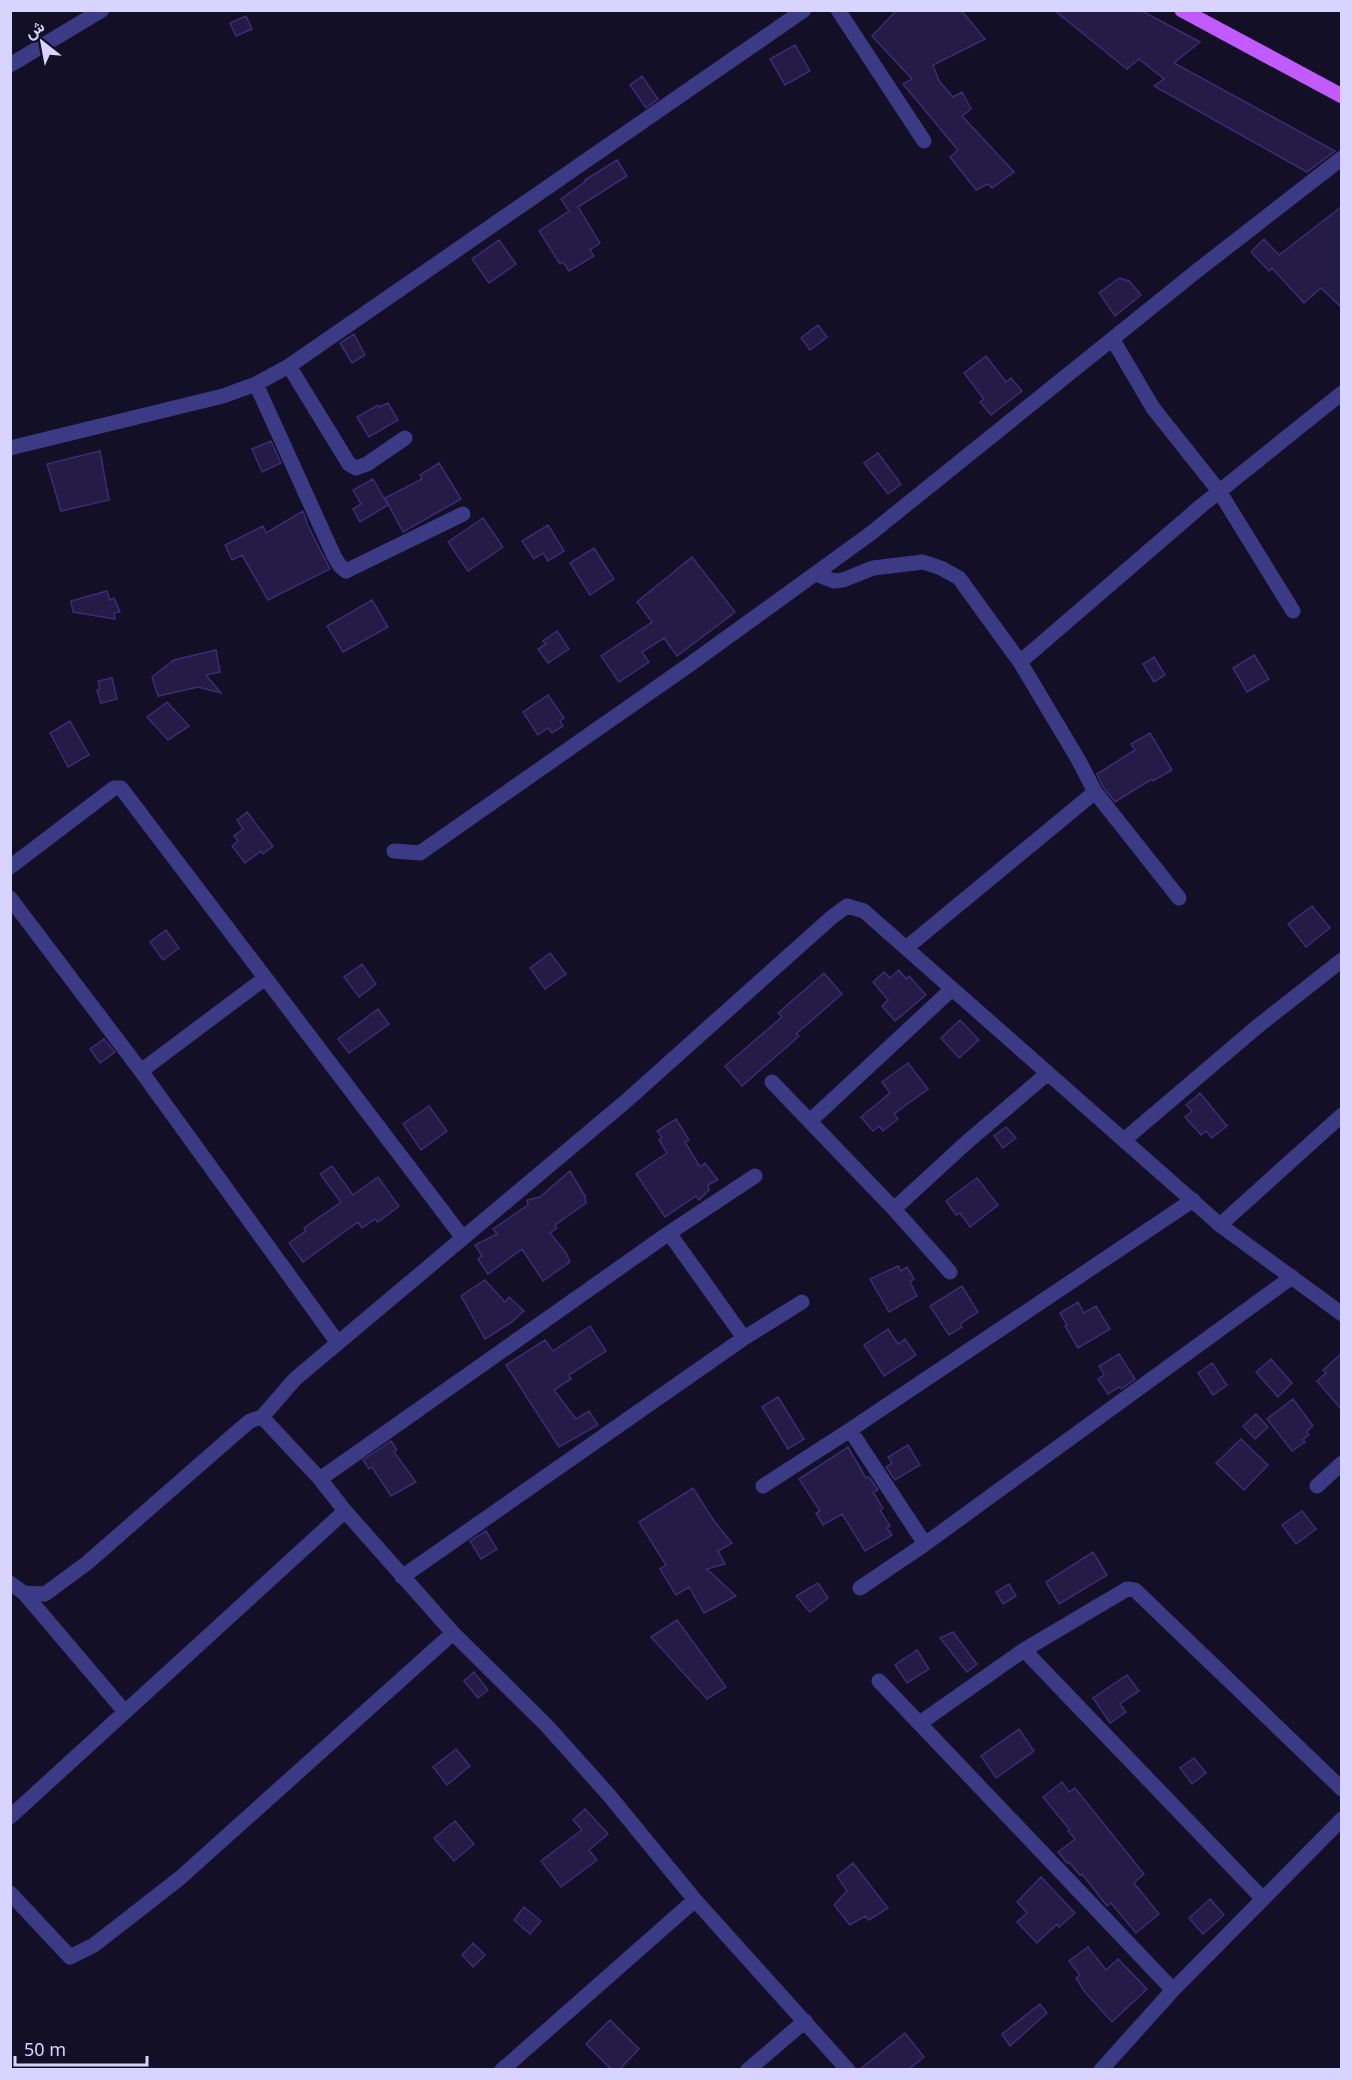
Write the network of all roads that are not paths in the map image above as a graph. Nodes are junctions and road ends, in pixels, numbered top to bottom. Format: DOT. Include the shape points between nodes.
graph roads {
  1 [pos="102,10"];
  2 [pos="804,10"];
  3 [pos="838,10"];
  4 [pos="1182,10"];
  5 [pos="10,65"];
  6 [pos="1341,96"];
  7 [pos="924,141"];
  8 [pos="1341,158"];
  9 [pos="1113,340"];
  10 [pos="289,366"];
  11 [pos="256,384"];
  12 [pos="1341,393"];
  13 [pos="405,438"];
  14 [pos="10,448"];
  15 [pos="1219,491"];
  16 [pos="463,514"];
  17 [pos="816,574"];
  18 [pos="1293,611"];
  19 [pos="1020,662"];
  20 [pos="1095,792"];
  21 [pos="394,851"];
  22 [pos="10,867"];
  23 [pos="10,898"];
  24 [pos="1179,898"];
  25 [pos="906,948"];
  26 [pos="1341,960"];
  27 [pos="265,978"];
  28 [pos="952,989"];
  29 [pos="141,1071"];
  30 [pos="1048,1073"];
  31 [pos="772,1082"];
  32 [pos="1341,1115"];
  33 [pos="810,1121"];
  34 [pos="1124,1140"];
  35 [pos="755,1176"];
  36 [pos="1192,1200"];
  37 [pos="894,1209"];
  38 [pos="1220,1225"];
  39 [pos="669,1233"];
  40 [pos="463,1238"];
  41 [pos="950,1272"];
  42 [pos="1292,1278"];
  43 [pos="802,1302"];
  44 [pos="1341,1314"];
  45 [pos="744,1338"];
  46 [pos="338,1343"];
  47 [pos="262,1417"];
  48 [pos="850,1430"];
  49 [pos="1341,1462"];
  50 [pos="320,1479"];
  51 [pos="763,1486"];
  52 [pos="1317,1486"];
  53 [pos="345,1511"];
  54 [pos="925,1544"];
  55 [pos="402,1576"];
  56 [pos="10,1583"];
  57 [pos="860,1588"];
  58 [pos="24,1593"];
  59 [pos="453,1633"];
  60 [pos="1024,1650"];
  61 [pos="879,1681"];
  62 [pos="126,1712"];
  63 [pos="920,1723"];
  64 [pos="1341,1789"];
  65 [pos="10,1817"];
  66 [pos="1341,1819"];
  67 [pos="10,1893"];
  68 [pos="1263,1899"];
  69 [pos="695,1900"];
  70 [pos="1173,1990"];
  71 [pos="805,2020"];
  72 [pos="502,2070"];
  73 [pos="748,2070"];
  74 [pos="848,2070"];
  75 [pos="1101,2070"];
  1 -- 5 [label="street"];
  2 -- 10 [label="street"];
  3 -- 7 [label="street"];
  4 -- 6 [label="main road"];
  8 -- 9 [label="street"];
  9 -- 15 [label="street" via="1154,408"];
  9 -- 17 [label="street"];
  10 -- 11 [label="street"];
  10 -- 13 [label="street" via="349,464 356,468 367,464"];
  11 -- 14 [label="street" via="178,408"];
  11 -- 16 [label="street" via="334,556 346,571"];
  12 -- 15 [label="street"];
  15 -- 18 [label="street"];
  15 -- 19 [label="street"];
  17 -- 19 [label="street" via="843,580 896,564 923,562 941,568 959,578"];
  17 -- 21 [label="street" via="420,853"];
  19 -- 20 [label="street"];
  20 -- 24 [label="street"];
  20 -- 25 [label="street"];
  22 -- 27 [label="street" via="114,788 121,788"];
  23 -- 29 [label="street"];
  25 -- 28 [label="street"];
  25 -- 40 [label="street" via="864,911 847,906 625,1102"];
  26 -- 34 [label="street"];
  27 -- 29 [label="street"];
  27 -- 40 [label="street"];
  28 -- 30 [label="street"];
  28 -- 33 [label="street"];
  29 -- 46 [label="street"];
  30 -- 34 [label="street"];
  30 -- 37 [label="street"];
  31 -- 33 [label="street"];
  32 -- 38 [label="street"];
  33 -- 37 [label="street"];
  34 -- 36 [label="street"];
  35 -- 39 [label="street"];
  36 -- 38 [label="street"];
  36 -- 48 [label="street"];
  37 -- 41 [label="street"];
  38 -- 42 [label="street"];
  39 -- 45 [label="street"];
  39 -- 50 [label="street"];
  40 -- 46 [label="street"];
  42 -- 44 [label="street"];
  42 -- 54 [label="street"];
  43 -- 45 [label="street"];
  45 -- 55 [label="street"];
  46 -- 47 [label="street" via="296,1379"];
  47 -- 50 [label="street"];
  47 -- 58 [label="street" via="250,1421 87,1563 45,1594"];
  48 -- 51 [label="street"];
  48 -- 54 [label="street"];
  49 -- 52 [label="street"];
  50 -- 53 [label="street"];
  53 -- 55 [label="street"];
  53 -- 62 [label="street"];
  54 -- 57 [label="street"];
  55 -- 59 [label="street"];
  56 -- 58 [label="street"];
  58 -- 62 [label="street"];
  59 -- 67 [label="street" via="180,1878 94,1945 70,1957"];
  59 -- 69 [label="street" via="547,1726"];
  60 -- 63 [label="street"];
  60 -- 64 [label="street" via="1127,1588 1135,1590"];
  60 -- 68 [label="street"];
  61 -- 63 [label="street"];
  62 -- 65 [label="street"];
  63 -- 70 [label="street"];
  66 -- 68 [label="street"];
  68 -- 70 [label="street"];
  69 -- 71 [label="street"];
  69 -- 72 [label="street"];
  70 -- 75 [label="street"];
  71 -- 73 [label="street"];
  71 -- 74 [label="street"];
}
